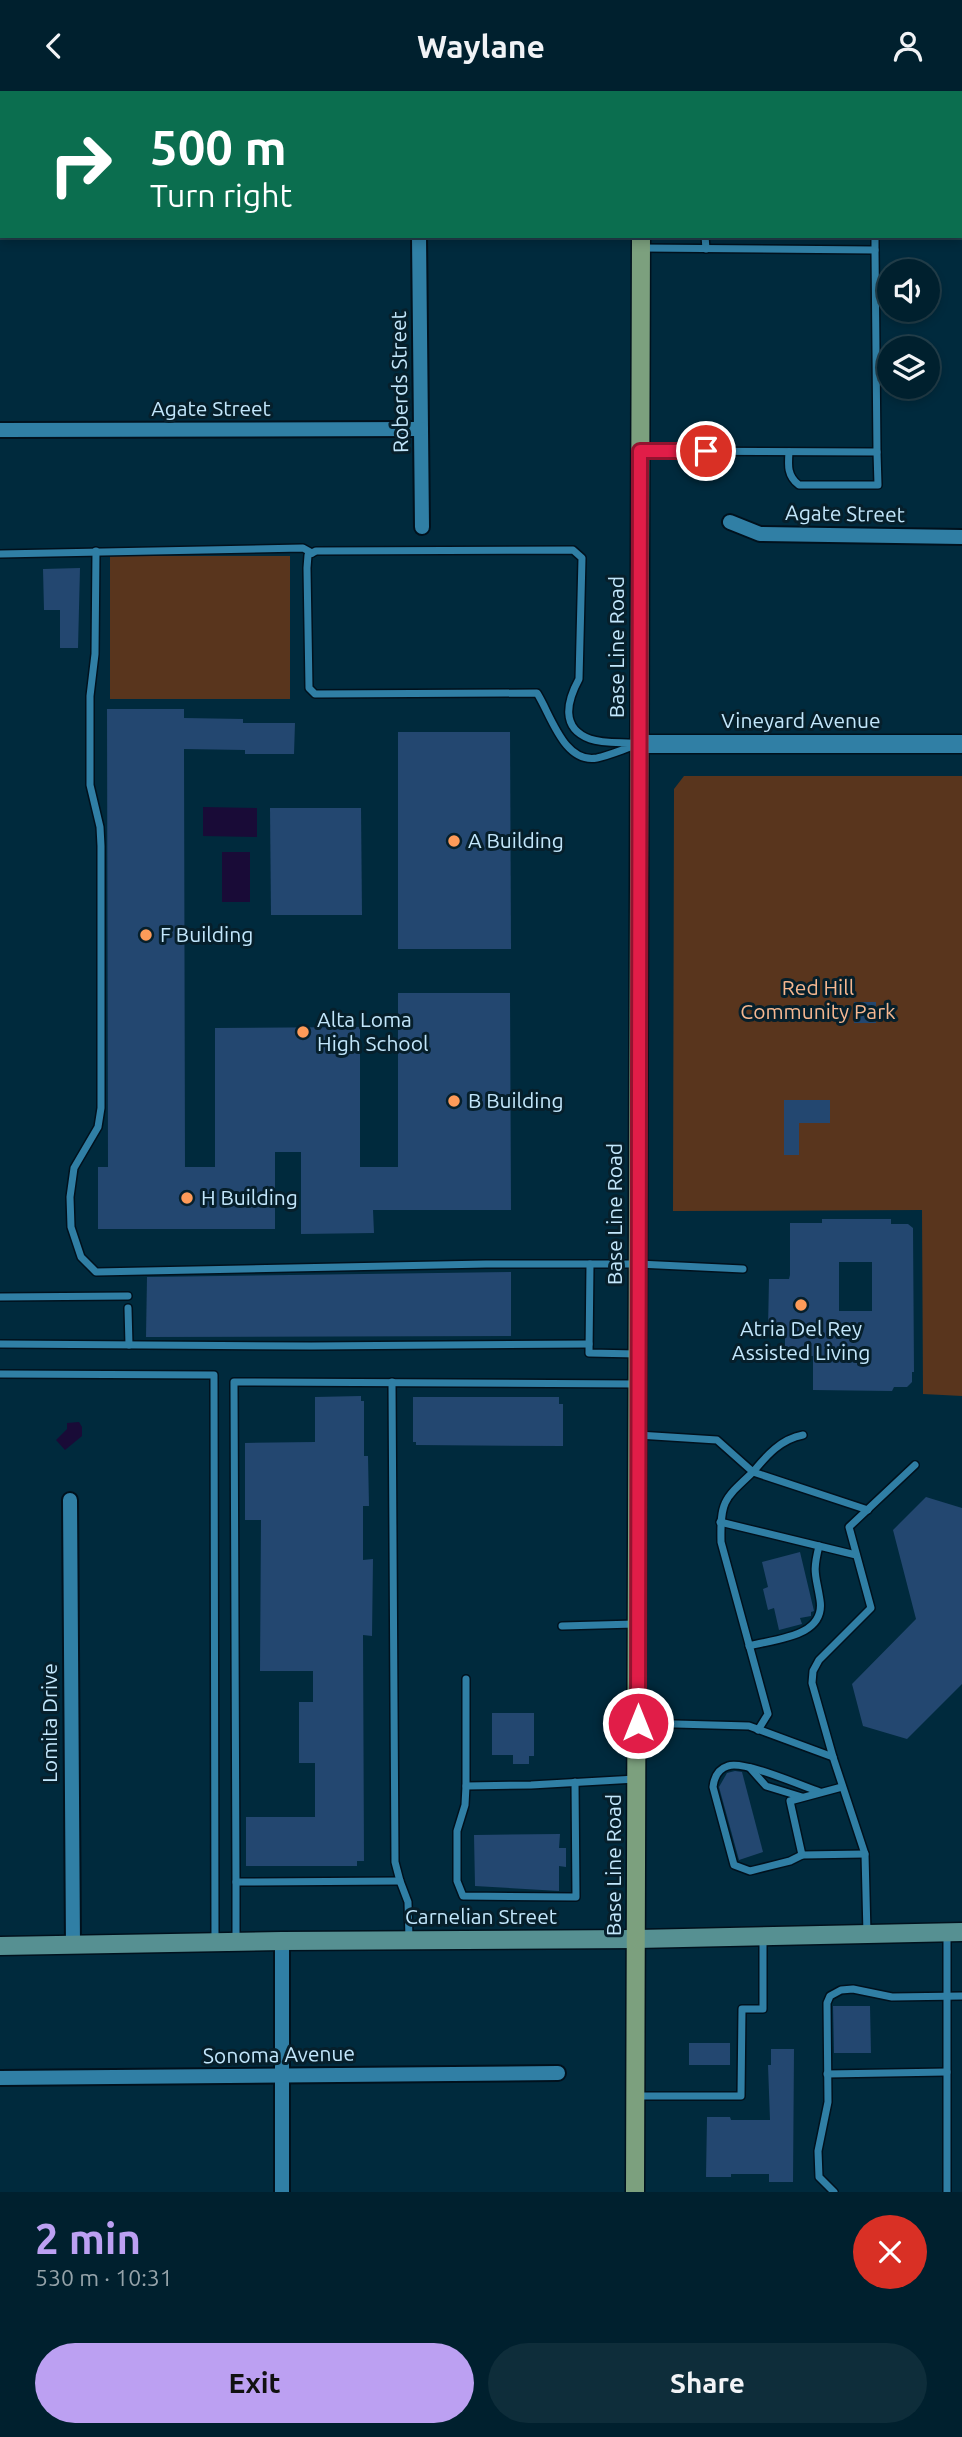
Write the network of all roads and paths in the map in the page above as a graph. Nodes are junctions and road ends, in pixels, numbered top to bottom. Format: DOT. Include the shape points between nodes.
graph roads {
  1 [pos="419,238"];
  2 [pos="705,238"];
  3 [pos="876,238"];
  4 [pos="641,242"];
  5 [pos="705,249"];
  6 [pos="876,250"];
  7 [pos="421,429"];
  8 [pos="0,430"];
  9 [pos="640,451"];
  10 [pos="789,451"];
  11 [pos="877,452"];
  12 [pos="730,522"];
  13 [pos="422,527"];
  14 [pos="962,537"];
  15 [pos="96,551"];
  16 [pos="312,553"];
  17 [pos="0,554"];
  18 [pos="640,744"];
  19 [pos="962,744"];
  20 [pos="590,1264"];
  21 [pos="638,1264"];
  22 [pos="743,1269"];
  23 [pos="128,1296"];
  24 [pos="0,1297"];
  25 [pos="128,1308"];
  26 [pos="0,1344"];
  27 [pos="589,1344"];
  28 [pos="129,1345"];
  29 [pos="638,1354"];
  30 [pos="0,1374"];
  31 [pos="392,1382"];
  32 [pos="638,1384"];
  33 [pos="638,1435"];
  34 [pos="803,1435"];
  35 [pos="915,1465"];
  36 [pos="753,1472"];
  37 [pos="69,1500"];
  38 [pos="868,1510"];
  39 [pos="720,1522"];
  40 [pos="820,1546"];
  41 [pos="856,1555"];
  42 [pos="638,1625"];
  43 [pos="562,1626"];
  44 [pos="750,1646"];
  45 [pos="466,1679"];
  46 [pos="638,1723"];
  47 [pos="758,1730"];
  48 [pos="833,1757"];
  49 [pos="749,1767"];
  50 [pos="637,1779"];
  51 [pos="575,1782"];
  52 [pos="466,1786"];
  53 [pos="842,1787"];
  54 [pos="820,1792"];
  55 [pos="803,1797"];
  56 [pos="802,1854"];
  57 [pos="865,1854"];
  58 [pos="400,1881"];
  59 [pos="236,1882"];
  60 [pos="954,1932"];
  61 [pos="867,1934"];
  62 [pos="763,1936"];
  63 [pos="637,1939"];
  64 [pos="409,1940"];
  65 [pos="282,1941"];
  66 [pos="215,1942"];
  67 [pos="236,1942"];
  68 [pos="0,1946"];
  69 [pos="73,1946"];
  70 [pos="947,1996"];
  71 [pos="962,1996"];
  72 [pos="947,2072"];
  73 [pos="558,2073"];
  74 [pos="827,2074"];
  75 [pos="281,2076"];
  76 [pos="0,2078"];
  77 [pos="635,2096"];
  78 [pos="282,2192"];
  79 [pos="635,2192"];
  80 [pos="834,2192"];
  81 [pos="947,2192"];
  1 -- 7 [label="street, Roberds Street"];
  2 -- 5 [label="lane"];
  3 -- 6 [label="lane"];
  4 -- 5 [label="lane"];
  4 -- 9 [label="main road, Base Line Road"];
  5 -- 6 [label="lane"];
  6 -- 11 [label="lane"];
  7 -- 8 [label="street, Agate Street"];
  7 -- 13 [label="street, Roberds Street"];
  9 -- 10 [label="lane"];
  9 -- 18 [label="main road, Base Line Road"];
  10 -- 11 [label="lane"];
  10 -- 11 [label="lane" via="788,468 799,485 878,485"];
  12 -- 14 [label="street, Agate Street" via="760,534"];
  15 -- 16 [label="lane" via="303,548"];
  15 -- 17 [label="lane"];
  15 -- 20 [label="lane" via="90,785 101,846 101,1108 98,1127 74,1168 69,1197 71,1227 81,1257 96,1272"];
  16 -- 18 [label="lane" via="307,568 309,688 315,694 537,693 557,733 580,758"];
  16 -- 18 [label="lane" via="573,550 582,558 582,572 579,679 568,705 570,720 579,734 593,740"];
  18 -- 19 [label="street, Vineyard Avenue"];
  18 -- 21 [label="main road, Base Line Road"];
  20 -- 21 [label="lane"];
  20 -- 27 [label="lane"];
  21 -- 22 [label="lane"];
  21 -- 29 [label="main road, Base Line Road"];
  23 -- 24 [label="lane"];
  25 -- 28 [label="lane"];
  26 -- 28 [label="lane"];
  27 -- 28 [label="lane"];
  27 -- 29 [label="lane" via="589,1353"];
  29 -- 32 [label="main road, Base Line Road"];
  30 -- 66 [label="lane" via="214,1375"];
  31 -- 32 [label="lane"];
  31 -- 58 [label="lane" via="395,1862"];
  31 -- 59 [label="lane" via="234,1381"];
  32 -- 33 [label="main road, Base Line Road"];
  33 -- 36 [label="lane" via="717,1440"];
  33 -- 42 [label="main road, Base Line Road"];
  34 -- 36 [label="lane" via="789,1438"];
  35 -- 38 [label="lane"];
  36 -- 38 [label="lane"];
  36 -- 39 [label="lane" via="729,1495"];
  37 -- 69 [label="street, Lomita Drive"];
  38 -- 41 [label="lane" via="849,1527"];
  39 -- 40 [label="lane"];
  39 -- 44 [label="lane" via="721,1542"];
  40 -- 41 [label="lane"];
  40 -- 44 [label="lane" via="814,1576 821,1611 818,1621 794,1635"];
  41 -- 48 [label="lane" via="871,1608 813,1671 812,1683"];
  42 -- 43 [label="lane"];
  42 -- 46 [label="main road, Base Line Road"];
  44 -- 47 [label="lane" via="768,1714"];
  45 -- 52 [label="lane"];
  46 -- 47 [label="lane"];
  46 -- 50 [label="main road, Base Line Road"];
  47 -- 48 [label="lane"];
  48 -- 53 [label="lane"];
  49 -- 54 [label="lane"];
  49 -- 55 [label="lane" via="766,1786"];
  49 -- 56 [label="lane" via="727,1766 714,1778 734,1865 750,1871"];
  50 -- 51 [label="lane"];
  50 -- 63 [label="main road, Base Line Road"];
  51 -- 52 [label="lane"];
  51 -- 52 [label="lane" via="576,1897 463,1896 457,1881 457,1832"];
  53 -- 54 [label="lane"];
  53 -- 57 [label="lane"];
  54 -- 55 [label="lane"];
  55 -- 56 [label="lane" via="790,1801"];
  56 -- 57 [label="lane"];
  57 -- 61 [label="lane"];
  58 -- 59 [label="lane"];
  58 -- 64 [label="lane" via="408,1902"];
  59 -- 67 [label="lane"];
  60 -- 61 [label="main road, Carnelian Street"];
  60 -- 70 [label="lane"];
  61 -- 62 [label="main road, Carnelian Street"];
  62 -- 63 [label="main road, Carnelian Street"];
  62 -- 77 [label="lane" via="763,2009 742,2009 741,2096"];
  63 -- 64 [label="main road, Carnelian Street"];
  63 -- 77 [label="main road, Base Line Road"];
  64 -- 65 [label="main road, Carnelian Street"];
  65 -- 67 [label="main road, Carnelian Street"];
  65 -- 75 [label="street"];
  66 -- 67 [label="main road, Carnelian Street"];
  66 -- 69 [label="main road, Carnelian Street"];
  68 -- 69 [label="main road, Carnelian Street"];
  70 -- 71 [label="lane"];
  70 -- 72 [label="lane"];
  70 -- 74 [label="lane" via="892,1997 853,1989 830,1996"];
  72 -- 74 [label="lane"];
  72 -- 81 [label="lane"];
  73 -- 75 [label="street, Sonoma Avenue"];
  74 -- 80 [label="lane" via="819,2177"];
  75 -- 76 [label="street, Sonoma Avenue"];
  75 -- 78 [label="street"];
  77 -- 79 [label="main road, Base Line Road"];
}
